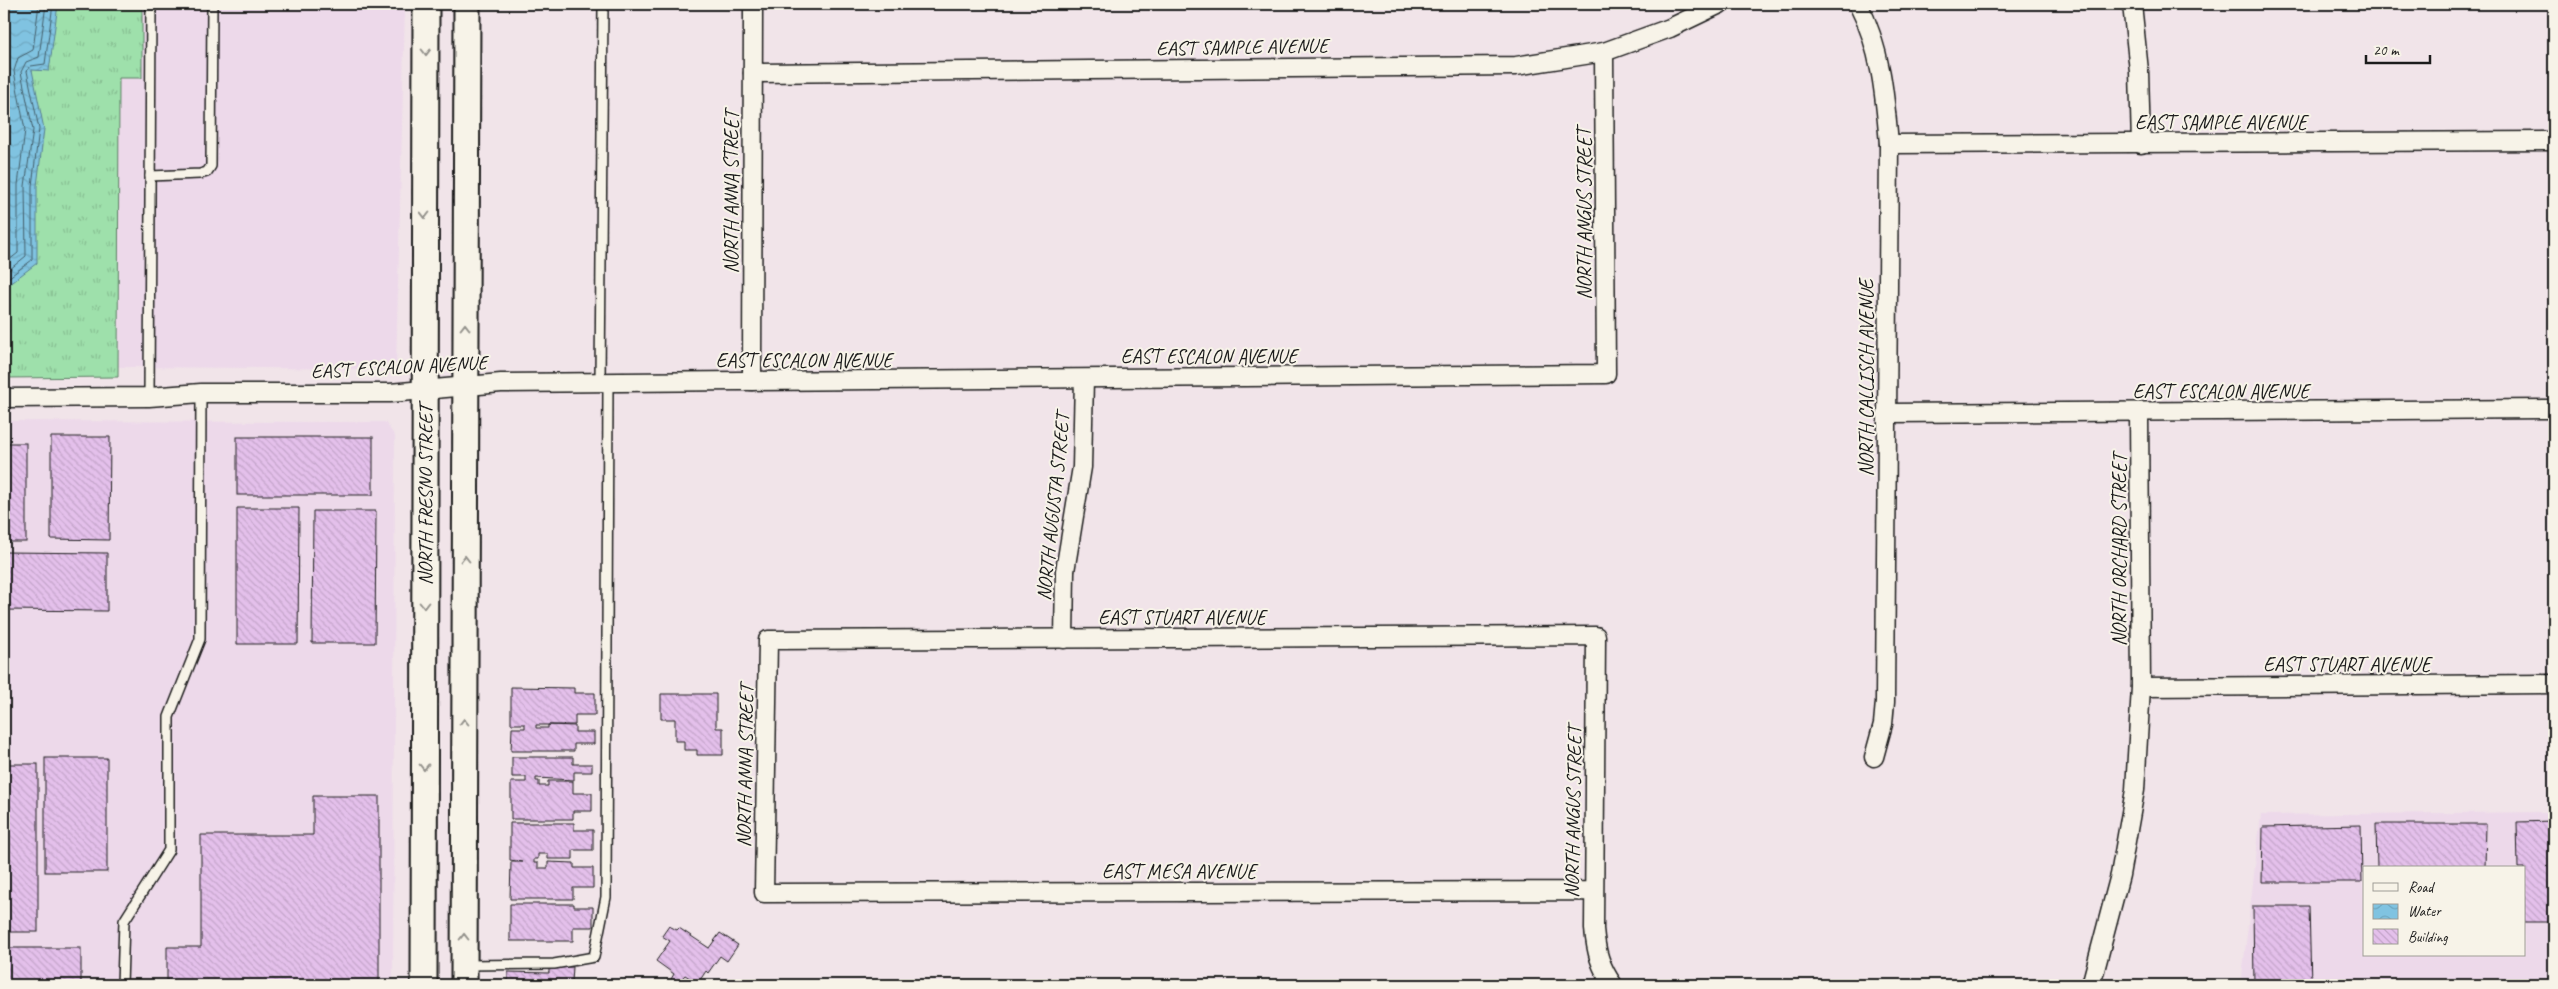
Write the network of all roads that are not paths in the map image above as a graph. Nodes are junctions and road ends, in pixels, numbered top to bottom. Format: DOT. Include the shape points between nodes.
graph roads {
  1 [pos="151,4"];
  2 [pos="212,4"];
  3 [pos="426,4"];
  4 [pos="467,4"];
  5 [pos="603,4"];
  6 [pos="753,4"];
  7 [pos="1720,4"];
  8 [pos="1858,4"];
  9 [pos="2132,4"];
  10 [pos="1604,52"];
  11 [pos="753,73"];
  12 [pos="2554,141"];
  13 [pos="1889,144"];
  14 [pos="2141,144"];
  15 [pos="150,176"];
  16 [pos="1606,374"];
  17 [pos="1084,379"];
  18 [pos="752,381"];
  19 [pos="604,382"];
  20 [pos="465,386"];
  21 [pos="424,391"];
  22 [pos="201,393"];
  23 [pos="149,397"];
  24 [pos="4,398"];
  25 [pos="2554,409"];
  26 [pos="1887,413"];
  27 [pos="2139,413"];
  28 [pos="1596,636"];
  29 [pos="1064,639"];
  30 [pos="768,640"];
  31 [pos="2554,684"];
  32 [pos="2141,687"];
  33 [pos="1874,756"];
  34 [pos="1593,891"];
  35 [pos="764,893"];
  36 [pos="424,945"];
  37 [pos="464,975"];
  38 [pos="122,985"];
  39 [pos="424,985"];
  40 [pos="441,985"];
  41 [pos="1613,985"];
  42 [pos="2091,985"];
  1 -- 15 [label="lane"];
  2 -- 15 [label="lane" via="211,166 200,174"];
  3 -- 21 [label="main road, NORTH FRESNO STREET, one-way"];
  20 -- 4 [label="main road, NORTH FRESNO STREET, one-way"];
  5 -- 19 [label="lane"];
  6 -- 11 [label="street, NORTH ANNA STREET"];
  7 -- 10 [label="street, EAST SAMPLE AVENUE" via="1670,28"];
  8 -- 13 [label="street, NORTH CALLISCH AVENUE" via="1869,24 1884,84"];
  9 -- 14 [label="street" via="2139,71"];
  10 -- 11 [label="street, EAST SAMPLE AVENUE" via="1516,66"];
  10 -- 16 [label="street, NORTH ANGUS STREET"];
  11 -- 18 [label="street, NORTH ANNA STREET"];
  12 -- 14 [label="street, EAST SAMPLE AVENUE"];
  13 -- 14 [label="street, EAST SAMPLE AVENUE"];
  13 -- 26 [label="street, NORTH CALLISCH AVENUE"];
  15 -- 23 [label="lane"];
  16 -- 17 [label="street, EAST ESCALON AVENUE"];
  17 -- 18 [label="street, EAST ESCALON AVENUE"];
  17 -- 29 [label="street, NORTH AUGUSTA STREET" via="1082,467 1065,571"];
  18 -- 19 [label="street, EAST ESCALON AVENUE"];
  19 -- 20 [label="street, EAST ESCALON AVENUE"];
  19 -- 37 [label="lane" via="606,897 594,957"];
  20 -- 21 [label="street, EAST ESCALON AVENUE"];
  37 -- 20 [label="main road, NORTH FRESNO STREET, one-way"];
  21 -- 22 [label="street, EAST ESCALON AVENUE"];
  21 -- 36 [label="main road, NORTH FRESNO STREET, one-way"];
  22 -- 23 [label="street, EAST ESCALON AVENUE"];
  22 -- 38 [label="lane" via="200,639 169,717 169,850 124,921"];
  23 -- 24 [label="street, EAST ESCALON AVENUE"];
  25 -- 27 [label="street, EAST ESCALON AVENUE"];
  26 -- 27 [label="street, EAST ESCALON AVENUE"];
  26 -- 33 [label="street, NORTH CALLISCH AVENUE" via="1886,702"];
  27 -- 32 [label="street, NORTH ORCHARD STREET"];
  28 -- 29 [label="street, EAST STUART AVENUE"];
  28 -- 34 [label="street, NORTH ANGUS STREET"];
  29 -- 30 [label="street, EAST STUART AVENUE"];
  30 -- 35 [label="street, NORTH ANNA STREET"];
  31 -- 32 [label="street, EAST STUART AVENUE"];
  32 -- 42 [label="street, NORTH ORCHARD STREET" via="2135,790 2120,875"];
  34 -- 35 [label="street, EAST MESA AVENUE"];
  34 -- 41 [label="street, NORTH ANGUS STREET" via="1596,954"];
  36 -- 39 [label="main road, NORTH FRESNO STREET"];
  36 -- 40 [label="main road" via="439,959"];
}
